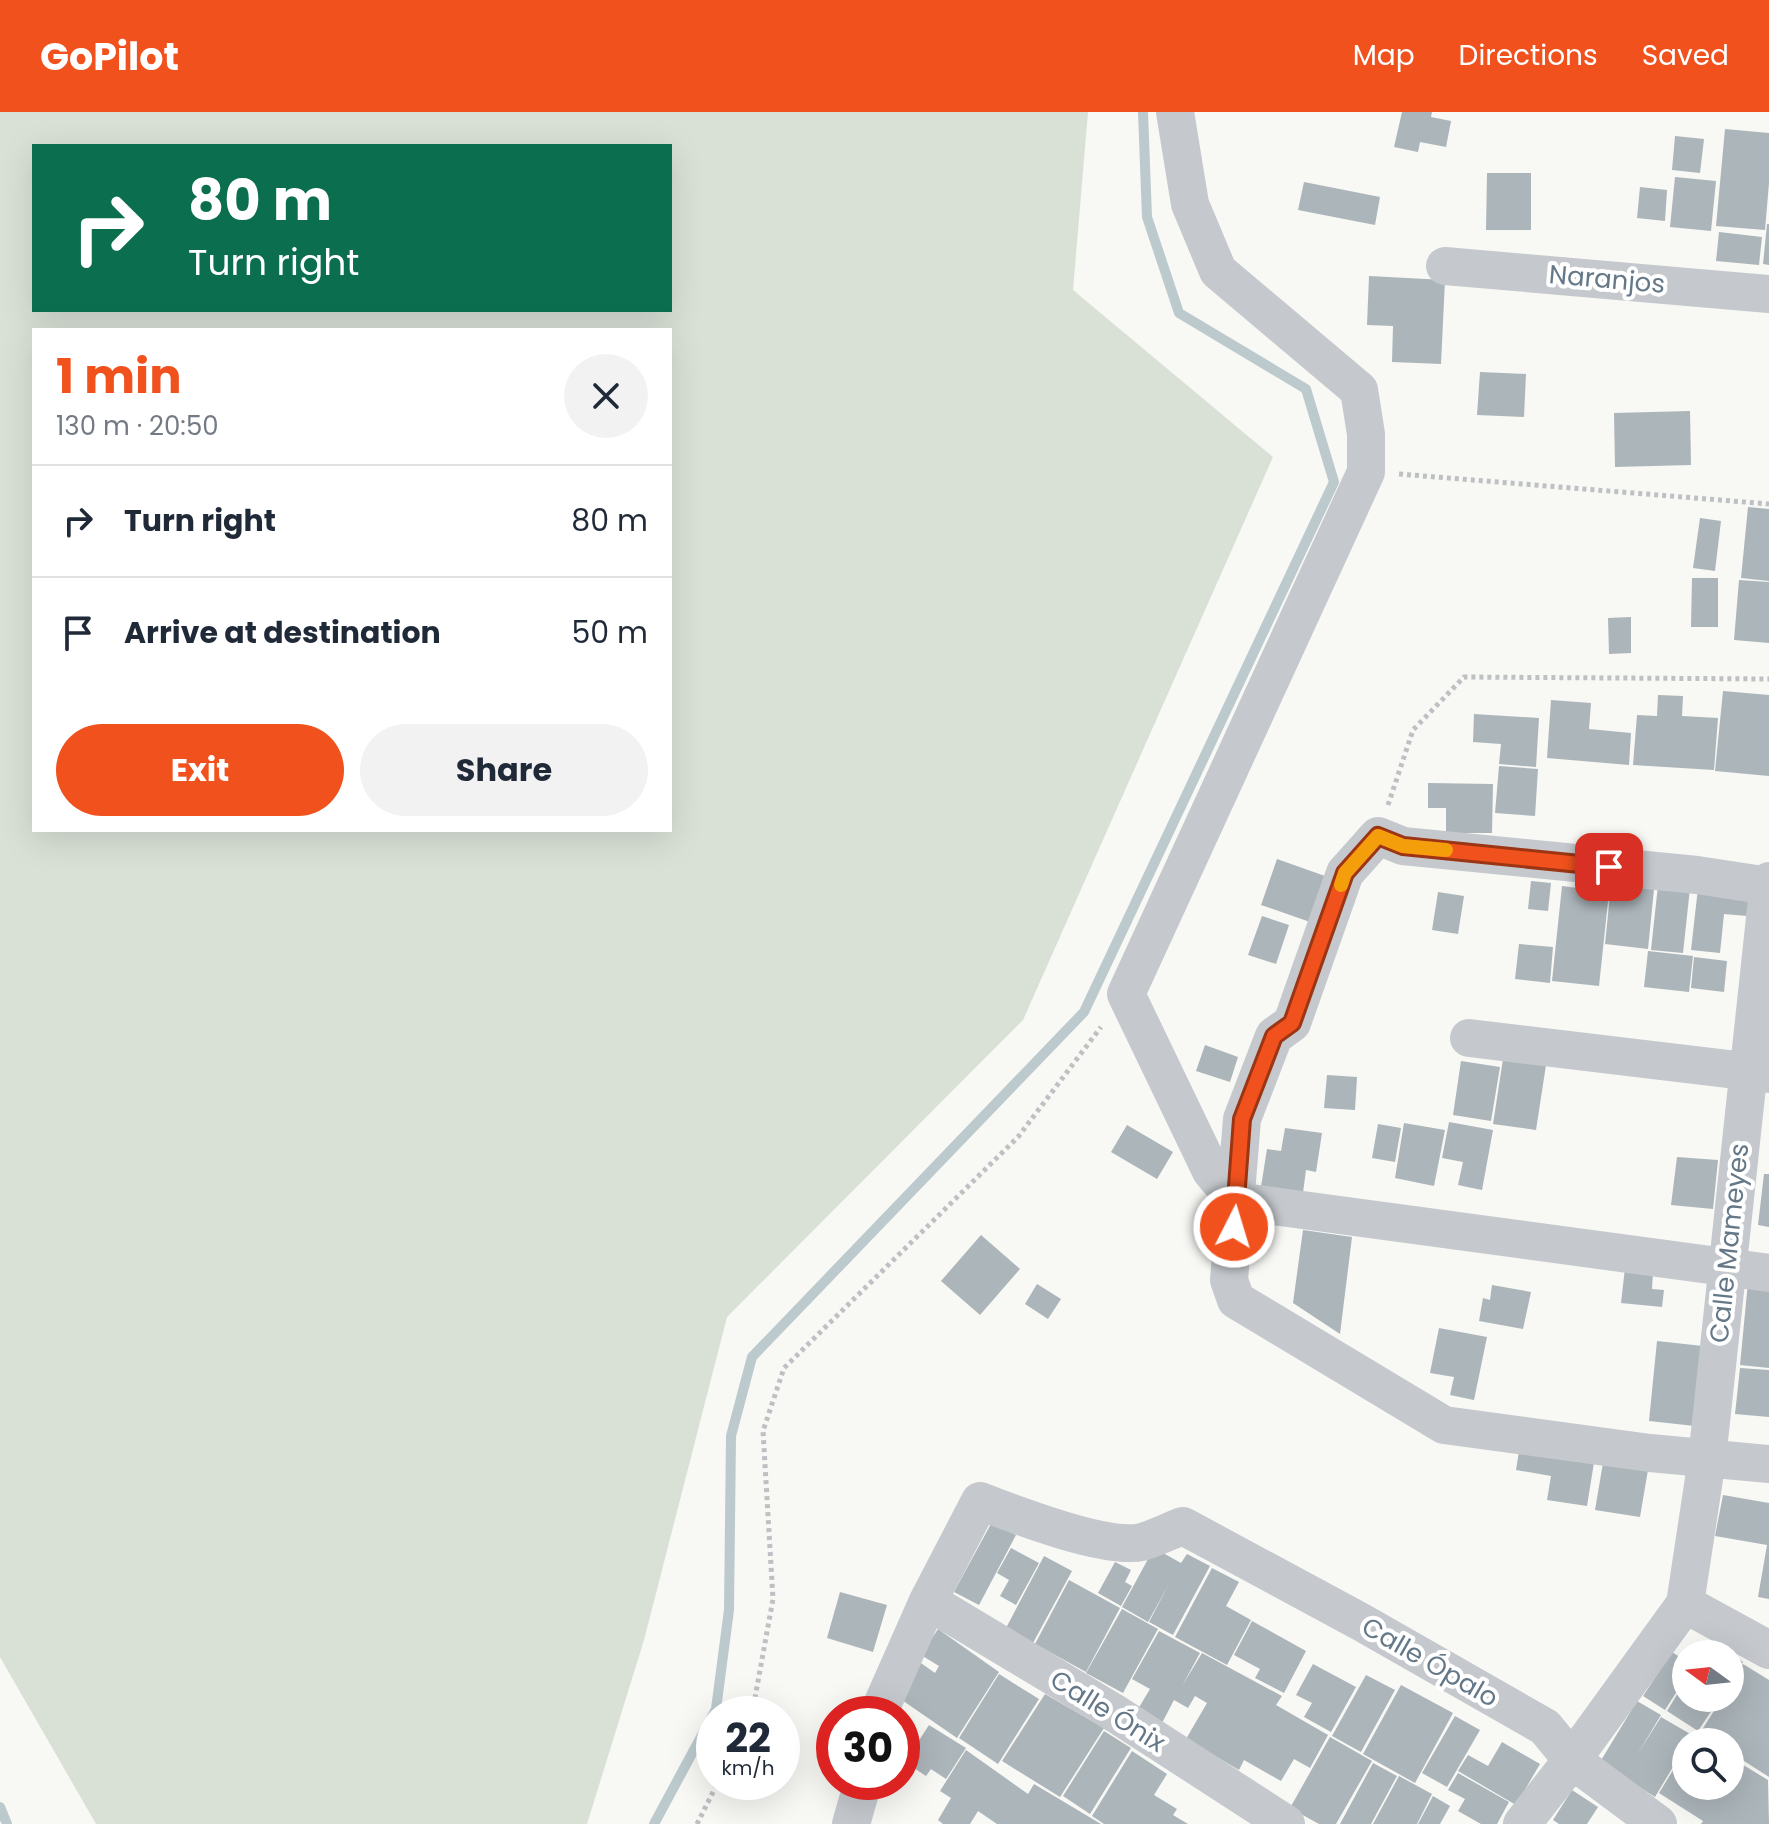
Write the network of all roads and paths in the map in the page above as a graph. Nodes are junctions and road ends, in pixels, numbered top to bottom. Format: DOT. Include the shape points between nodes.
graph roads {
  1 [pos="1175,112"];
  2 [pos="1445,266"];
  3 [pos="1769,294"];
  4 [pos="1366,472"];
  5 [pos="1769,504"];
  6 [pos="1769,679"];
  7 [pos="1378,836"];
  8 [pos="1769,884"];
  9 [pos="1126,994"];
  10 [pos="1469,1038"];
  11 [pos="1758,1073"];
  12 [pos="1236,1201"];
  13 [pos="1726,1269"];
  14 [pos="1769,1273"];
  15 [pos="1707,1459"];
  16 [pos="1769,1464"];
  17 [pos="928,1601"];
  18 [pos="1685,1604"];
  19 [pos="1769,1650"];
  20 [pos="755,1696"];
  21 [pos="886,1696"];
  22 [pos="1572,1760"];
  23 [pos="709,1800"];
  24 [pos="697,1824"];
  25 [pos="1286,1824"];
  26 [pos="1522,1824"];
  27 [pos="1658,1824"];
  1 -- 4 [label="street" via="1190,204 1218,271 1359,390"];
  2 -- 3 [label="street, Naranjos"];
  4 -- 5 [label="path"];
  4 -- 9 [label="street"];
  6 -- 7 [label="path" via="1464,677 1413,730"];
  7 -- 8 [label="street" via="1403,846"];
  7 -- 12 [label="street" via="1345,873 1292,1023 1274,1036 1268,1050 1242,1119"];
  8 -- 11 [label="street, Calle Mameyes"];
  9 -- 12 [label="street" via="1211,1171"];
  9 -- 20 [label="path" via="1018,1137 784,1368 763,1431 773,1599"];
  10 -- 11 [label="street"];
  11 -- 13 [label="street, Calle Mameyes"];
  12 -- 13 [label="street"];
  12 -- 15 [label="street" via="1229,1280 1236,1300 1444,1425"];
  13 -- 14 [label="street"];
  13 -- 15 [label="street, Calle Mameyes"];
  15 -- 16 [label="street"];
  15 -- 18 [label="street, Calle Mameyes"];
  17 -- 21 [label="street"];
  17 -- 22 [label="street, Calle Ópalo" via="980,1501 1097,1539 1139,1543 1183,1526 1545,1727"];
  17 -- 25 [label="street, Calle Ónix"];
  18 -- 19 [label="street"];
  18 -- 22 [label="street"];
  22 -- 26 [label="street"];
  22 -- 27 [label="street, Calle Ópalo"];
  23 -- 24 [label="path"];
}
